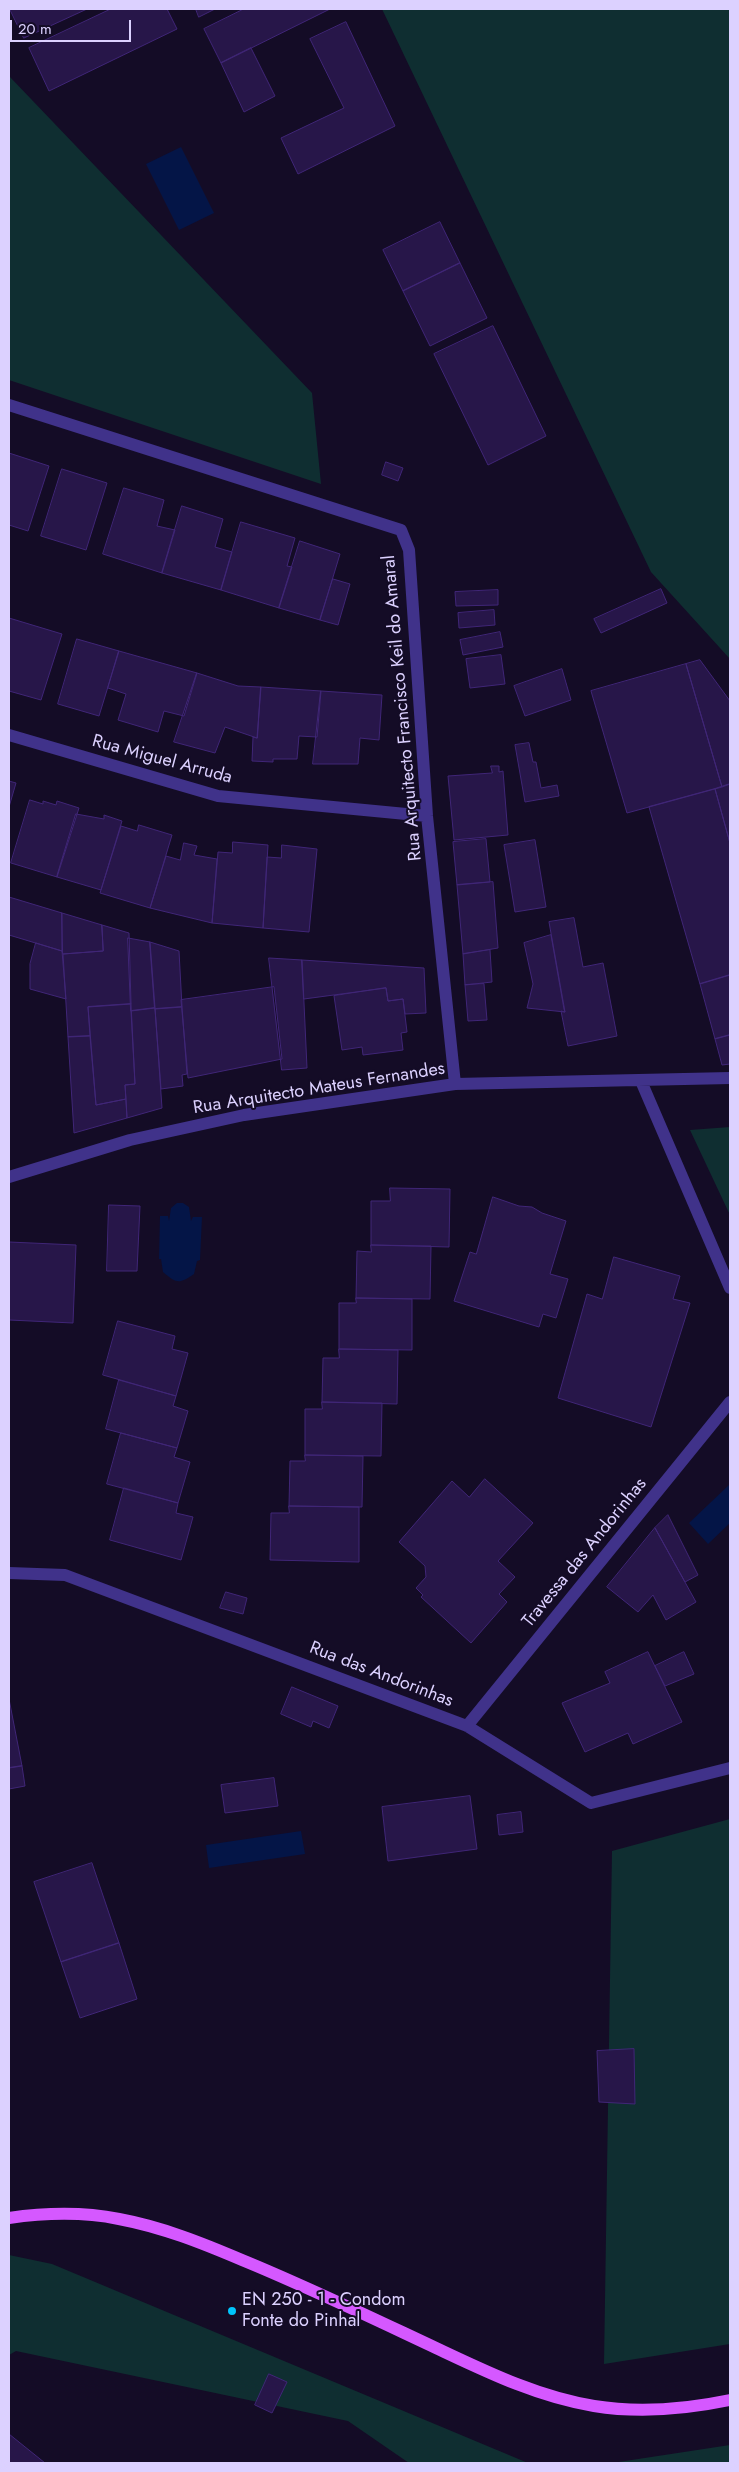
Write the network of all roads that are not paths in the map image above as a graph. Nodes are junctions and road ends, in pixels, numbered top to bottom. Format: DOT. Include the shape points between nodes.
graph roads {
  1 [pos="9,405"];
  2 [pos="9,735"];
  3 [pos="427,816"];
  4 [pos="730,1078"];
  5 [pos="641,1081"];
  6 [pos="455,1084"];
  7 [pos="9,1177"];
  8 [pos="730,1288"];
  9 [pos="730,1402"];
  10 [pos="9,1573"];
  11 [pos="467,1726"];
  12 [pos="730,1768"];
  13 [pos="9,2218"];
  14 [pos="730,2400"];
  1 -- 3 [label="street, Rua Arquitecto Francisco Keil do Amaral" via="401,530 409,550"];
  2 -- 3 [label="street, Rua Miguel Arruda" via="218,796"];
  3 -- 6 [label="street, Rua Arquitecto Francisco Keil do Amaral"];
  4 -- 5 [label="street, Rua Arquitecto Mateus Fernandes"];
  5 -- 6 [label="street, Rua Arquitecto Mateus Fernandes"];
  5 -- 8 [label="street"];
  6 -- 7 [label="street, Rua Arquitecto Mateus Fernandes" via="244,1116 130,1140"];
  9 -- 11 [label="street, Travessa das Andorinhas"];
  10 -- 11 [label="street, Rua das Andorinhas" via="65,1575"];
  11 -- 12 [label="street, Rua das Andorinhas" via="591,1803"];
  13 -- 14 [label="main road" via="88,2215 152,2226 288,2279 499,2378 594,2406 669,2408"];
}
